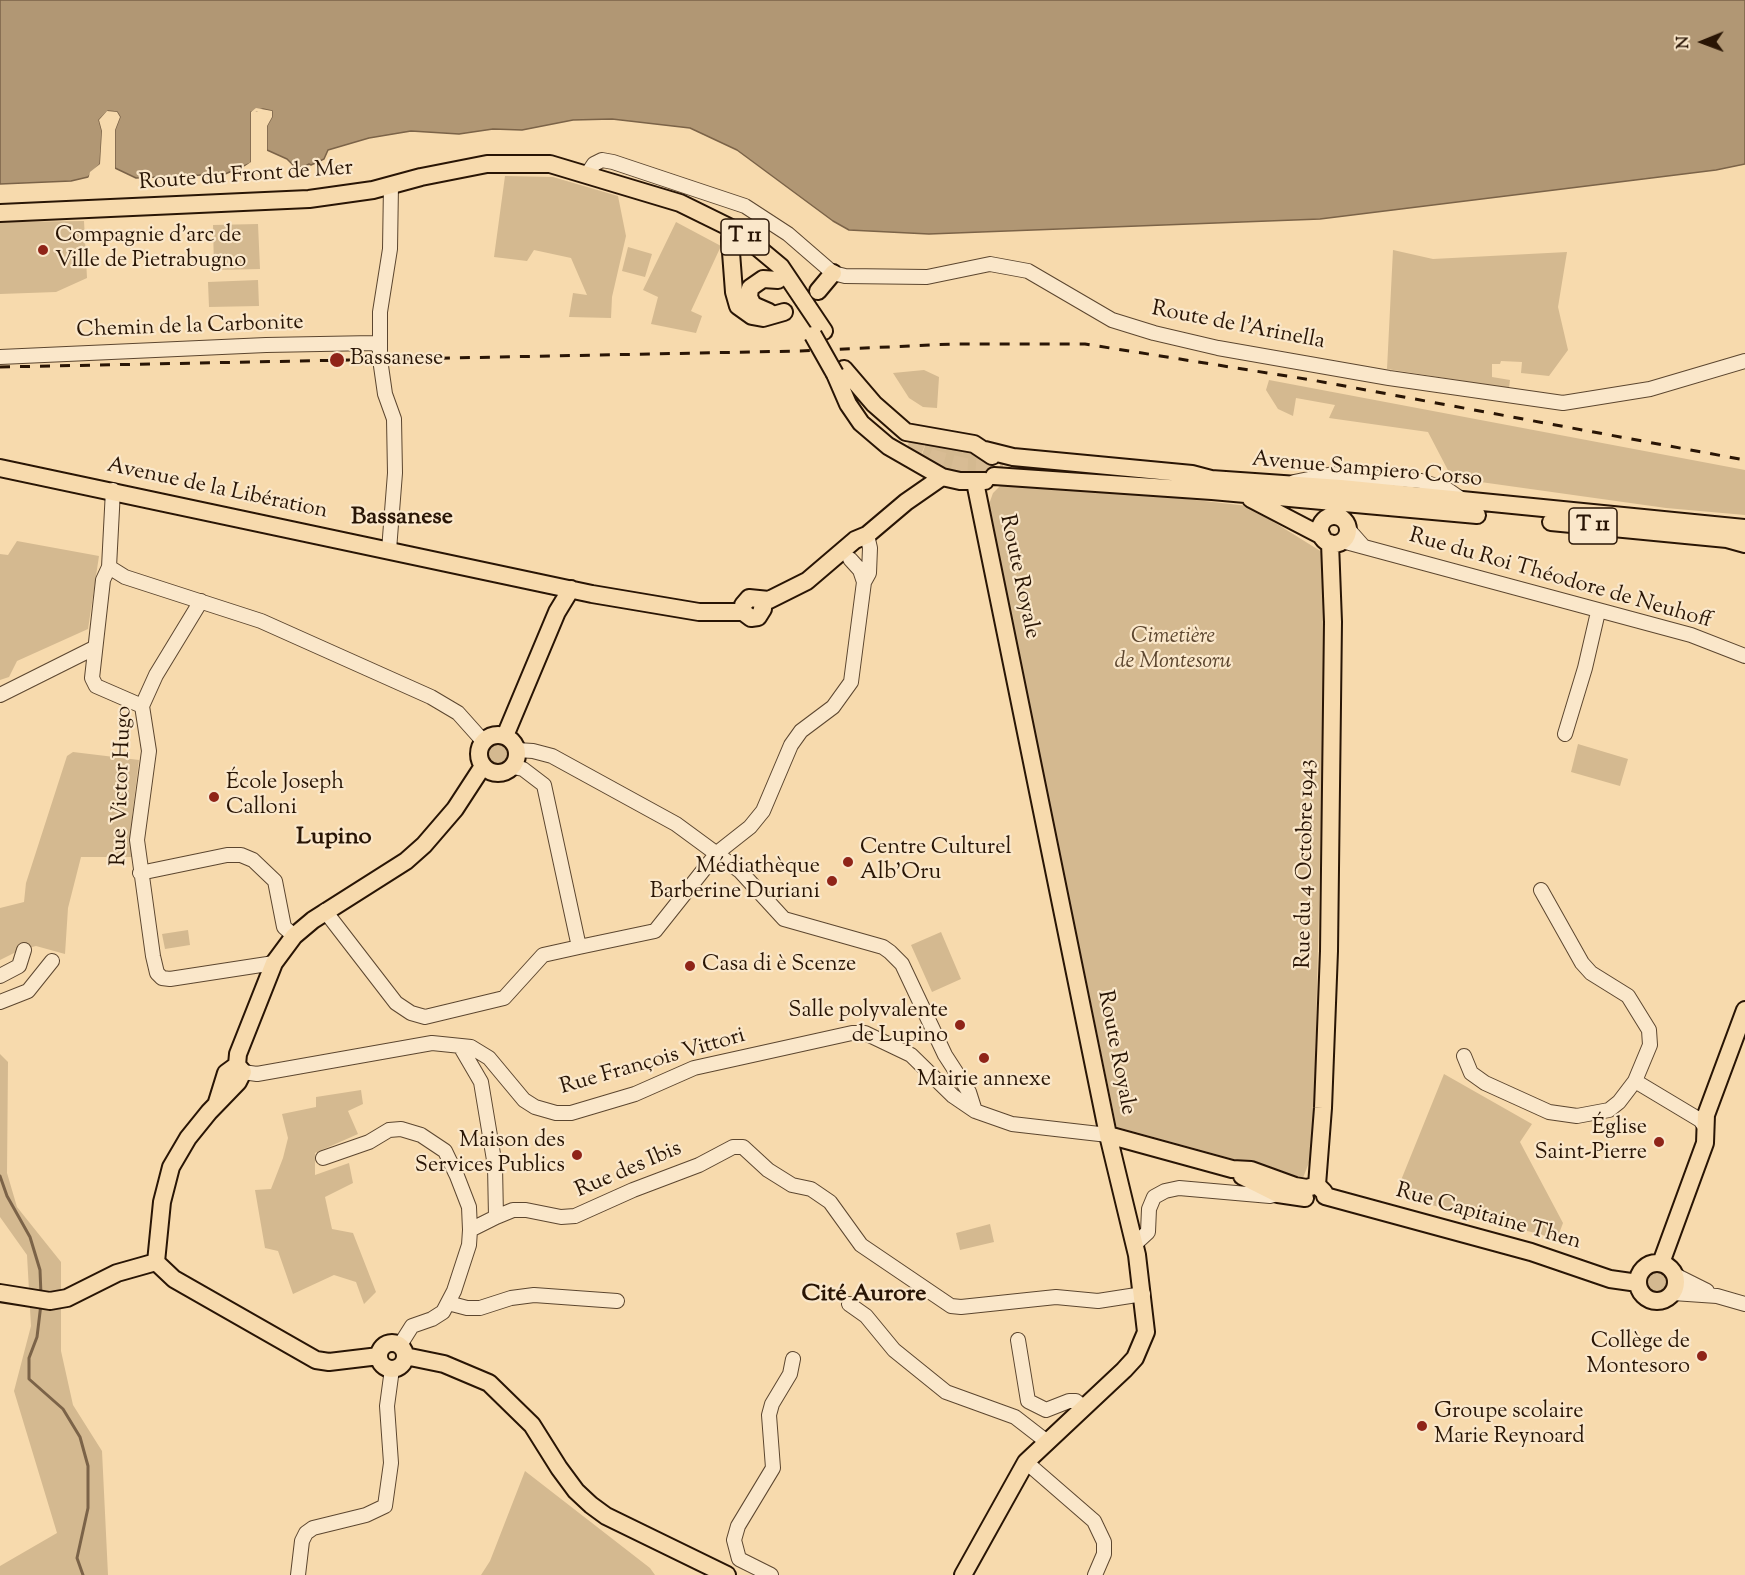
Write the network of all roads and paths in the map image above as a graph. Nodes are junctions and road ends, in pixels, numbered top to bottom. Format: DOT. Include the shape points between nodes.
graph roads {
  1 [pos="588,173"];
  2 [pos="392,184"];
  3 [pos="632,187"];
  4 [pos="0,213"];
  5 [pos="730,239"];
  6 [pos="833,273"];
  7 [pos="778,280"];
  8 [pos="818,291"];
  9 [pos="818,333"];
  10 [pos="380,347"];
  11 [pos="0,357"];
  12 [pos="1745,361"];
  13 [pos="840,371"];
  14 [pos="914,442"];
  15 [pos="985,450"];
  16 [pos="917,462"];
  17 [pos="0,468"];
  18 [pos="1000,469"];
  19 [pos="942,477"];
  20 [pos="975,482"];
  21 [pos="1211,485"];
  22 [pos="113,490"];
  23 [pos="1243,495"];
  24 [pos="906,502"];
  25 [pos="1745,526"];
  26 [pos="1339,529"];
  27 [pos="867,535"];
  28 [pos="1745,544"];
  29 [pos="389,550"];
  30 [pos="859,563"];
  31 [pos="109,567"];
  32 [pos="552,585"];
  33 [pos="571,590"];
  34 [pos="201,601"];
  35 [pos="762,604"];
  36 [pos="556,612"];
  37 [pos="1598,612"];
  38 [pos="93,648"];
  39 [pos="1745,656"];
  40 [pos="0,695"];
  41 [pos="142,706"];
  42 [pos="1565,734"];
  43 [pos="505,736"];
  44 [pos="483,741"];
  45 [pos="517,750"];
  46 [pos="483,766"];
  47 [pos="513,767"];
  48 [pos="717,853"];
  49 [pos="140,873"];
  50 [pos="1541,890"];
  51 [pos="325,911"];
  52 [pos="294,936"];
  53 [pos="579,947"];
  54 [pos="24,950"];
  55 [pos="52,961"];
  56 [pos="274,963"];
  57 [pos="0,976"];
  58 [pos="0,1002"];
  59 [pos="1745,1010"];
  60 [pos="1745,1035"];
  61 [pos="460,1046"];
  62 [pos="1464,1056"];
  63 [pos="240,1069"];
  64 [pos="1635,1081"];
  65 [pos="1709,1105"];
  66 [pos="975,1111"];
  67 [pos="1691,1115"];
  68 [pos="1706,1128"];
  69 [pos="1108,1135"];
  70 [pos="1140,1143"];
  71 [pos="323,1158"];
  72 [pos="1115,1165"];
  73 [pos="1232,1169"];
  74 [pos="1262,1187"];
  75 [pos="1278,1187"];
  76 [pos="1313,1192"];
  77 [pos="1245,1193"];
  78 [pos="496,1217"];
  79 [pos="470,1230"];
  80 [pos="1134,1244"];
  81 [pos="156,1262"];
  82 [pos="1655,1264"];
  83 [pos="1675,1275"];
  84 [pos="1638,1283"];
  85 [pos="0,1293"];
  86 [pos="1673,1293"];
  87 [pos="1143,1294"];
  88 [pos="1717,1296"];
  89 [pos="617,1301"];
  90 [pos="448,1303"];
  91 [pos="849,1304"];
  92 [pos="1745,1304"];
  93 [pos="1018,1340"];
  94 [pos="402,1350"];
  95 [pos="379,1356"];
  96 [pos="793,1359"];
  97 [pos="392,1369"];
  98 [pos="1083,1407"];
  99 [pos="1046,1441"];
  100 [pos="1026,1462"];
  101 [pos="298,1575"];
  102 [pos="727,1575"];
  103 [pos="771,1575"];
  104 [pos="963,1575"];
  105 [pos="1095,1575"];
  1 -- 2 [label="main road, Route du Front de Mer / T 11" via="550,164 506,162"];
  1 -- 3 [label="main road, Route du Front de Mer / T 11"];
  1 -- 6 [label="street" via="602,160 613,162 745,206 788,234"];
  2 -- 4 [label="main road, Route du Front de Mer / T 11" via="309,199"];
  2 -- 10 [label="street"];
  3 -- 5 [label="main road, Route du Front de Mer / T 11"];
  3 -- 9 [label="main road, Route du Front de Mer / T 11" via="680,203 739,232 760,247 781,267"];
  5 -- 7 [label="main road, Route du Front de Mer / T 11"];
  5 -- 7 [label="main road" via="738,306 763,318 781,313 758,309 749,297 754,283"];
  6 -- 8 [label="main road"];
  6 -- 12 [label="street, Route de l'Arinella" via="911,278 990,264 1028,271 1112,320 1154,333 1218,348 1552,402 1650,389"];
  7 -- 9 [label="main road, Route du Front de Mer / T 11"];
  9 -- 13 [label="main road, Route du Front de Mer / T 11, bridge"];
  10 -- 11 [label="street, Chemin de la Carbonite" via="374,343 288,345"];
  10 -- 29 [label="street" via="385,394 394,419 395,473"];
  13 -- 14 [label="main road, Route du Front de Mer / T 11" via="864,412 887,434"];
  13 -- 16 [label="main road, Route du Front de Mer / T 11" via="848,404 861,423 888,446"];
  14 -- 15 [label="main road, Avenue Sampiero Corso" via="945,437"];
  14 -- 16 [label="main road"];
  15 -- 18 [label="main road"];
  15 -- 21 [label="main road, Avenue Sampiero Corso / T 11" via="1012,457 1192,474"];
  16 -- 19 [label="main road, Route du Front de Mer"];
  16 -- 24 [label="main road" via="917,479"];
  17 -- 22 [label="main road, Avenue de la Libération"];
  18 -- 20 [label="main road"];
  18 -- 21 [label="main road, Avenue Sampiero Corso / T 11"];
  19 -- 20 [label="main road"];
  19 -- 24 [label="main road"];
  20 -- 69 [label="main road, Route Royale"];
  21 -- 23 [label="main road, Avenue Sampiero Corso / T 11"];
  21 -- 25 [label="main road, Avenue Sampiero Corso / T 11" via="1286,484"];
  22 -- 29 [label="main road, Avenue de la Libération"];
  22 -- 31 [label="street"];
  23 -- 26 [label="main road"];
  23 -- 26 [label="main road, Avenue Sampiero Corso / T 11"];
  24 -- 27 [label="main road"];
  26 -- 28 [label="main road, Avenue Sampiero Corso / T 11" via="1646,531"];
  26 -- 37 [label="street, Rue du Roi Théodore de Neuhoff" via="1363,546"];
  26 -- 76 [label="main road, Rue du 4 Octobre 1943" via="1333,622 1323,1118"];
  27 -- 30 [label="main road"];
  27 -- 35 [label="main road" via="855,540 807,581"];
  29 -- 32 [label="main road, Avenue de la Libération"];
  30 -- 35 [label="main road" via="802,594"];
  30 -- 48 [label="street" via="868,573 851,682 833,707 801,731 790,745 763,811 750,827"];
  31 -- 34 [label="street" via="125,577"];
  31 -- 38 [label="street" via="103,580"];
  32 -- 33 [label="main road, Avenue de la Libération"];
  32 -- 36 [label="main road"];
  33 -- 35 [label="main road, Avenue de la Libération" via="699,612 743,612 754,618 760,615"];
  33 -- 36 [label="main road"];
  34 -- 41 [label="street, Rue Victor Hugo"];
  34 -- 44 [label="street" via="261,621 431,697 458,713"];
  36 -- 43 [label="main road"];
  37 -- 39 [label="street, Rue du Roi Théodore de Neuhoff" via="1691,635"];
  37 -- 42 [label="street"];
  38 -- 40 [label="street"];
  38 -- 41 [label="street" via="92,678 96,686"];
  41 -- 49 [label="street, Rue Victor Hugo" via="149,751 137,840"];
  43 -- 44 [label="main road" via="493,735"];
  43 -- 45 [label="main road"];
  44 -- 46 [label="main road" via="479,754"];
  45 -- 47 [label="main road"];
  45 -- 48 [label="street" via="552,756 676,824"];
  46 -- 47 [label="main road" via="497,774"];
  46 -- 51 [label="main road" via="455,809 424,845 406,861"];
  47 -- 53 [label="street" via="544,785"];
  48 -- 53 [label="street" via="655,931"];
  48 -- 66 [label="street" via="747,878 784,919 883,947 898,958 945,1055 969,1092"];
  49 -- 52 [label="street" via="241,855 253,860 275,881 284,927"];
  49 -- 56 [label="street, Rue Victor Hugo" via="153,956 157,974 162,978 170,980"];
  50 -- 64 [label="street" via="1582,963 1628,996 1649,1030 1650,1045"];
  51 -- 52 [label="main road"];
  51 -- 53 [label="street" via="396,1003 425,1017 504,998 543,955"];
  52 -- 56 [label="main road"];
  54 -- 57 [label="street" via="19,966"];
  55 -- 58 [label="street" via="28,991"];
  56 -- 63 [label="main road" via="238,1054"];
  59 -- 65 [label="main road"];
  60 -- 68 [label="main road" via="1714,1118"];
  61 -- 63 [label="street, Rue François Vittori" via="432,1043 248,1075"];
  61 -- 66 [label="street, Rue François Vittori" via="471,1047 489,1058 524,1100 535,1107 564,1113 634,1094 694,1068 852,1033 866,1034 911,1055 952,1096"];
  61 -- 78 [label="street" via="481,1082 495,1166"];
  62 -- 64 [label="street" via="1471,1073 1485,1083 1559,1114 1577,1116 1609,1110"];
  63 -- 81 [label="main road" via="238,1082 188,1138 171,1167 162,1202"];
  64 -- 67 [label="street"];
  65 -- 67 [label="main road"];
  65 -- 68 [label="main road"];
  66 -- 69 [label="street, Rue François Vittori" via="1028,1126"];
  67 -- 68 [label="street"];
  68 -- 82 [label="main road" via="1697,1139"];
  69 -- 70 [label="main road, Rue Capitaine Then"];
  69 -- 72 [label="main road, Route Royale"];
  70 -- 72 [label="main road" via="1124,1153"];
  70 -- 73 [label="main road, Rue Capitaine Then"];
  71 -- 79 [label="street" via="369,1142 389,1130 421,1135 445,1151 469,1207"];
  72 -- 80 [label="main road, Route Royale"];
  73 -- 74 [label="main road, Rue Capitaine Then"];
  73 -- 75 [label="main road, Rue Capitaine Then" via="1251,1170"];
  74 -- 75 [label="main road, Rue Capitaine Then"];
  74 -- 77 [label="street"];
  75 -- 76 [label="main road, Rue Capitaine Then"];
  75 -- 77 [label="street" via="1270,1196"];
  76 -- 84 [label="main road, Rue Capitaine Then" via="1531,1252 1610,1280"];
  77 -- 80 [label="street" via="1179,1188 1164,1191 1151,1203 1148,1232"];
  78 -- 79 [label="street, Rue des Ibis"];
  78 -- 87 [label="street, Rue des Ibis" via="513,1210 575,1216 733,1148 743,1148 792,1185 811,1189 830,1202 861,1245 951,1306 1056,1297 1098,1300"];
  79 -- 90 [label="street" via="469,1245"];
  80 -- 87 [label="main road, Route Royale"];
  81 -- 85 [label="main road" via="117,1273 67,1298 50,1300"];
  81 -- 95 [label="main road" via="174,1279 316,1360"];
  82 -- 83 [label="main road" via="1667,1266"];
  82 -- 84 [label="main road" via="1641,1272"];
  83 -- 86 [label="main road"];
  83 -- 88 [label="street"];
  84 -- 86 [label="main road" via="1642,1294 1651,1301 1664,1301"];
  86 -- 88 [label="street"];
  87 -- 98 [label="main road, Route Royale" via="1146,1332 1138,1352 1124,1371"];
  88 -- 92 [label="street"];
  89 -- 90 [label="street" via="534,1295 480,1308"];
  90 -- 94 [label="street" via="443,1312 412,1326"];
  91 -- 99 [label="street" via="866,1316 894,1350 946,1392 1015,1418"];
  93 -- 98 [label="street" via="1028,1401 1046,1410 1069,1401"];
  94 -- 95 [label="main road" via="387,1343"];
  94 -- 97 [label="main road" via="401,1365"];
  94 -- 102 [label="main road" via="489,1383 532,1425 559,1468 591,1505"];
  95 -- 97 [label="main road" via="382,1365"];
  96 -- 103 [label="street" via="790,1374 768,1415 773,1468 738,1526 734,1540 739,1559"];
  97 -- 101 [label="street" via="387,1406 391,1463 385,1506 306,1533"];
  98 -- 99 [label="main road, Route Royale"];
  99 -- 100 [label="main road, Route Royale"];
  100 -- 104 [label="main road, Route Royale"];
  100 -- 105 [label="street" via="1094,1521 1104,1542 1104,1554"];
}
